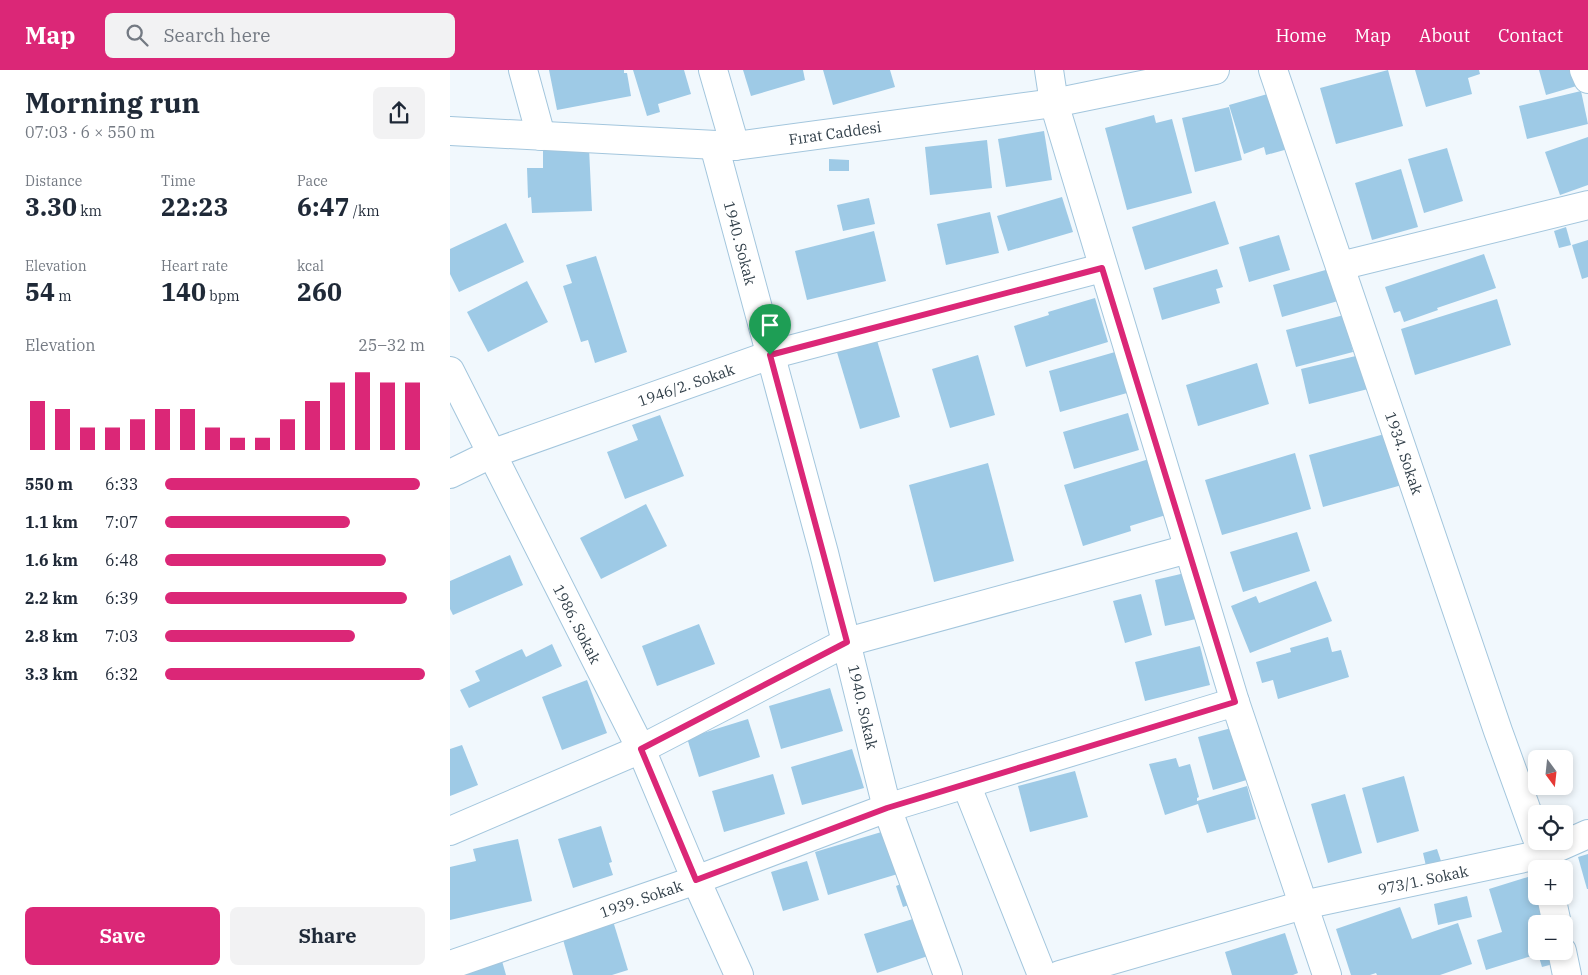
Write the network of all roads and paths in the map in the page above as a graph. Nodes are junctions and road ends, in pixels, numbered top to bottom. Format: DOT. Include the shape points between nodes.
graph roads {
  1 [pos="523,70"];
  2 [pos="713,70"];
  3 [pos="1049,70"];
  4 [pos="1215,70"];
  5 [pos="1273,70"];
  6 [pos="1584,70"];
  7 [pos="1588,79"];
  8 [pos="1054,104"];
  9 [pos="450,131"];
  10 [pos="541,136"];
  11 [pos="725,145"];
  12 [pos="1588,204"];
  13 [pos="1340,266"];
  14 [pos="1102,268"];
  15 [pos="770,355"];
  16 [pos="450,370"];
  17 [pos="491,454"];
  18 [pos="450,474"];
  19 [pos="1188,549"];
  20 [pos="847,642"];
  21 [pos="1235,702"];
  22 [pos="641,749"];
  23 [pos="966,784"];
  24 [pos="887,808"];
  25 [pos="1528,814"];
  26 [pos="450,831"];
  27 [pos="1588,834"];
  28 [pos="1573,839"];
  29 [pos="1541,850"];
  30 [pos="696,880"];
  31 [pos="1303,905"];
  32 [pos="1564,960"];
  33 [pos="450,965"];
  34 [pos="739,975"];
  35 [pos="948,975"];
  36 [pos="1042,975"];
  37 [pos="1060,975"];
  38 [pos="1327,975"];
  39 [pos="1567,975"];
  1 -- 10 [label="street"];
  2 -- 11 [label="street, 1940. Sokak"];
  3 -- 8 [label="street"];
  4 -- 8 [label="street, Fırat Caddesi"];
  5 -- 13 [label="street, 1934. Sokak"];
  6 -- 7 [label="street"];
  8 -- 11 [label="street, Fırat Caddesi"];
  8 -- 14 [label="street"];
  9 -- 10 [label="street, Fırat Caddesi"];
  10 -- 11 [label="street, Fırat Caddesi"];
  11 -- 15 [label="street, 1940. Sokak"];
  12 -- 13 [label="street"];
  13 -- 25 [label="street, 1934. Sokak"];
  14 -- 15 [label="street, 1946/2. Sokak"];
  14 -- 19 [label="street"];
  15 -- 17 [label="street, 1946/2. Sokak"];
  15 -- 20 [label="street, 1940. Sokak"];
  16 -- 17 [label="street, 1986. Sokak"];
  17 -- 18 [label="street, 1946/2. Sokak"];
  17 -- 22 [label="street, 1986. Sokak"];
  19 -- 20 [label="street"];
  19 -- 21 [label="street"];
  20 -- 22 [label="street"];
  20 -- 24 [label="street, 1940. Sokak"];
  21 -- 23 [label="street, 1939. Sokak"];
  21 -- 31 [label="street"];
  22 -- 26 [label="street"];
  22 -- 30 [label="street, 1986. Sokak"];
  23 -- 24 [label="street, 1939. Sokak"];
  23 -- 36 [label="street"];
  24 -- 30 [label="street, 1939. Sokak"];
  24 -- 35 [label="street, 1940. Sokak"];
  27 -- 28 [label="street, 973/1. Sokak"];
  29 -- 31 [label="street, 973/1. Sokak"];
  30 -- 33 [label="street, 1939. Sokak"];
  30 -- 34 [label="street, 1986. Sokak"];
  31 -- 37 [label="street, 973/1. Sokak"];
  31 -- 38 [label="street"];
  32 -- 39 [label="street"];
}
